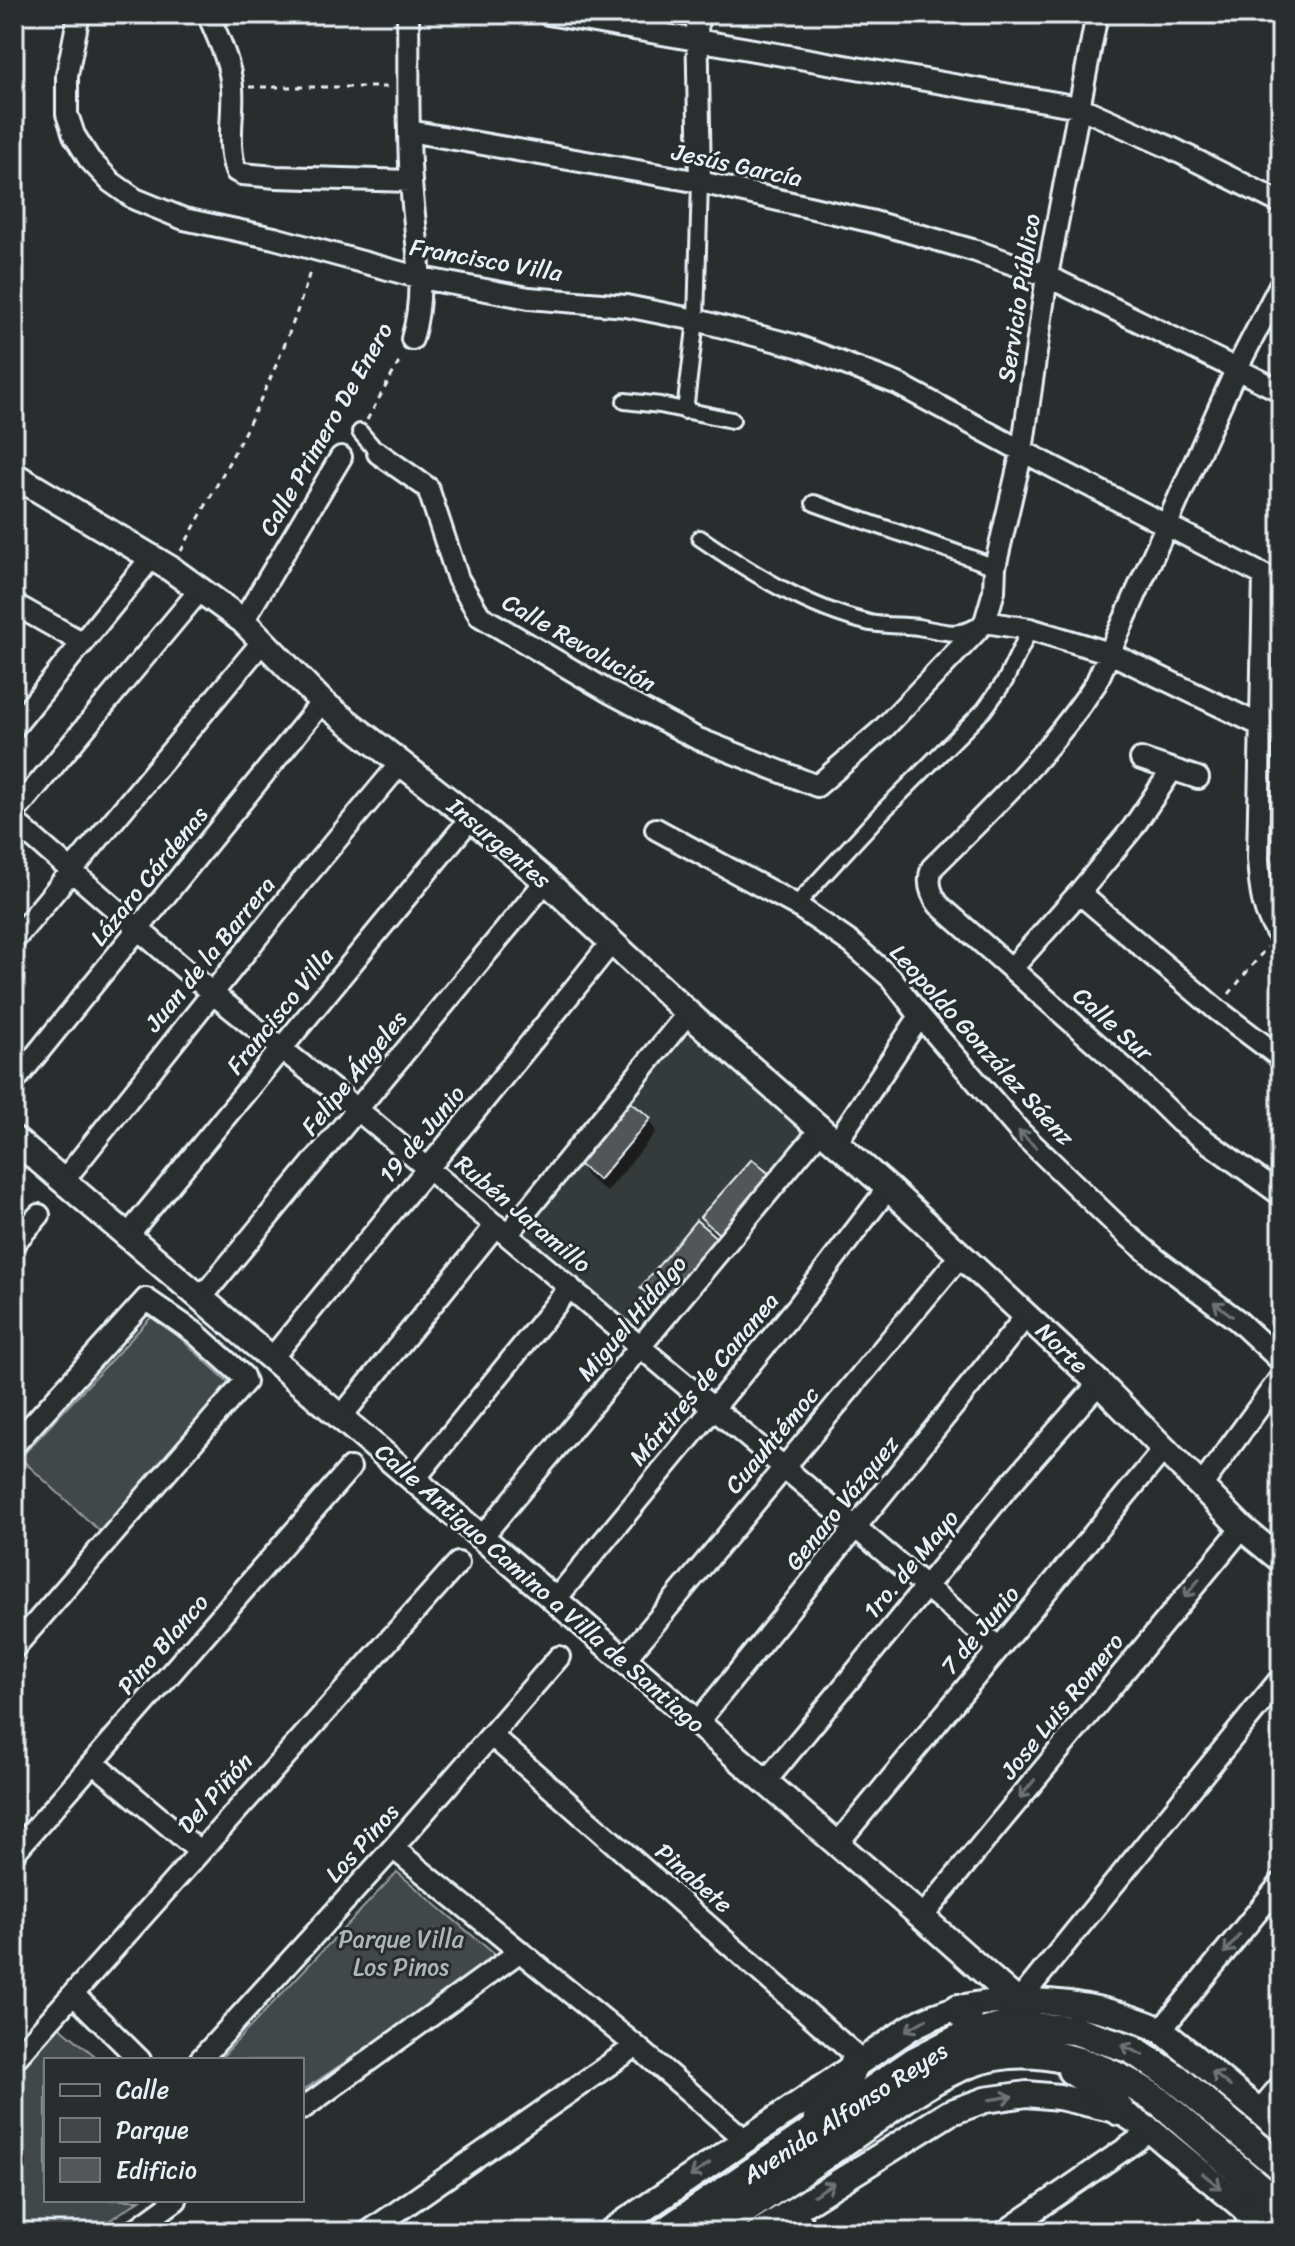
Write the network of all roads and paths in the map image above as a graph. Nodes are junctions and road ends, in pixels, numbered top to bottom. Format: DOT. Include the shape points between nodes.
graph roads {
  1 [pos="79,14"];
  2 [pos="208,14"];
  3 [pos="408,14"];
  4 [pos="548,14"];
  5 [pos="697,14"];
  6 [pos="1097,14"];
  7 [pos="698,39"];
  8 [pos="232,87"];
  9 [pos="409,87"];
  10 [pos="1079,107"];
  11 [pos="409,131"];
  12 [pos="411,181"];
  13 [pos="700,182"];
  14 [pos="1281,203"];
  15 [pos="317,249"];
  16 [pos="1047,276"];
  17 [pos="421,278"];
  18 [pos="1281,283"];
  19 [pos="696,320"];
  20 [pos="412,339"];
  21 [pos="1236,370"];
  22 [pos="1281,391"];
  23 [pos="625,401"];
  24 [pos="685,411"];
  25 [pos="732,420"];
  26 [pos="360,432"];
  27 [pos="1022,451"];
  28 [pos="378,453"];
  29 [pos="341,457"];
  30 [pos="14,475"];
  31 [pos="814,503"];
  32 [pos="1168,524"];
  33 [pos="700,538"];
  34 [pos="161,564"];
  35 [pos="995,567"];
  36 [pos="1273,580"];
  37 [pos="200,590"];
  38 [pos="14,604"];
  39 [pos="243,621"];
  40 [pos="985,622"];
  41 [pos="1030,629"];
  42 [pos="263,641"];
  43 [pos="83,643"];
  44 [pos="1110,653"];
  45 [pos="322,702"];
  46 [pos="18,717"];
  47 [pos="1260,725"];
  48 [pos="1141,759"];
  49 [pos="400,764"];
  50 [pos="1172,770"];
  51 [pos="1198,778"];
  52 [pos="14,813"];
  53 [pos="471,818"];
  54 [pos="14,821"];
  55 [pos="656,829"];
  56 [pos="69,870"];
  57 [pos="546,881"];
  58 [pos="1079,893"];
  59 [pos="796,905"];
  60 [pos="140,929"];
  61 [pos="1279,936"];
  62 [pos="14,940"];
  63 [pos="611,943"];
  64 [pos="1012,968"];
  65 [pos="212,993"];
  66 [pos="1216,1009"];
  67 [pos="688,1013"];
  68 [pos="920,1016"];
  69 [pos="283,1049"];
  70 [pos="1281,1058"];
  71 [pos="14,1082"];
  72 [pos="358,1110"];
  73 [pos="828,1136"];
  74 [pos="14,1139"];
  75 [pos="427,1168"];
  76 [pos="64,1180"];
  77 [pos="888,1188"];
  78 [pos="1281,1195"];
  79 [pos="39,1215"];
  80 [pos="502,1230"];
  81 [pos="128,1235"];
  82 [pos="14,1243"];
  83 [pos="961,1255"];
  84 [pos="570,1287"];
  85 [pos="202,1297"];
  86 [pos="1027,1315"];
  87 [pos="641,1347"];
  88 [pos="272,1358"];
  89 [pos="1281,1361"];
  90 [pos="1281,1377"];
  91 [pos="1099,1383"];
  92 [pos="712,1409"];
  93 [pos="341,1417"];
  94 [pos="14,1445"];
  95 [pos="1163,1450"];
  96 [pos="350,1468"];
  97 [pos="783,1468"];
  98 [pos="414,1480"];
  99 [pos="1202,1485"];
  100 [pos="855,1527"];
  101 [pos="1242,1528"];
  102 [pos="481,1538"];
  103 [pos="1281,1560"];
  104 [pos="458,1563"];
  105 [pos="927,1585"];
  106 [pos="555,1600"];
  107 [pos="14,1648"];
  108 [pos="999,1648"];
  109 [pos="559,1657"];
  110 [pos="624,1660"];
  111 [pos="1281,1678"];
  112 [pos="697,1723"];
  113 [pos="492,1736"];
  114 [pos="94,1763"];
  115 [pos="766,1781"];
  116 [pos="837,1844"];
  117 [pos="393,1848"];
  118 [pos="199,1851"];
  119 [pos="14,1853"];
  120 [pos="1281,1883"];
  121 [pos="922,1917"];
  122 [pos="519,1952"];
  123 [pos="74,1995"];
  124 [pos="1018,2002"];
  125 [pos="958,2009"];
  126 [pos="1032,2027"];
  127 [pos="1161,2030"];
  128 [pos="636,2046"];
  129 [pos="975,2048"];
  130 [pos="1048,2054"];
  131 [pos="138,2058"];
  132 [pos="202,2058"];
  133 [pos="14,2060"];
  134 [pos="857,2062"];
  135 [pos="1281,2085"];
  136 [pos="304,2108"];
  137 [pos="1260,2110"];
  138 [pos="1120,2111"];
  139 [pos="1281,2129"];
  140 [pos="1151,2131"];
  141 [pos="744,2139"];
  142 [pos="801,2140"];
  143 [pos="1281,2167"];
  144 [pos="173,2202"];
  145 [pos="1281,2207"];
  146 [pos="793,2209"];
  147 [pos="1243,2222"];
  148 [pos="1281,2228"];
  149 [pos="132,2232"];
  150 [pos="368,2232"];
  151 [pos="610,2232"];
  152 [pos="665,2232"];
  153 [pos="712,2232"];
  154 [pos="759,2232"];
  155 [pos="808,2232"];
  156 [pos="1004,2232"];
  157 [pos="1274,2232"];
  1 -- 15 [label="street, Francisco Villa" via="67,75 67,114 89,159 111,182 135,199 184,219"];
  2 -- 8 [label="street"];
  3 -- 9 [label="street, Calle Primero De Enero"];
  4 -- 7 [label="street"];
  5 -- 7 [label="street"];
  6 -- 10 [label="street, Servicio Público"];
  7 -- 10 [label="street"];
  7 -- 13 [label="street"];
  8 -- 9 [label="path"];
  8 -- 12 [label="street" via="236,171"];
  9 -- 11 [label="street, Calle Primero De Enero"];
  10 -- 14 [label="street"];
  10 -- 16 [label="street, Servicio Público"];
  11 -- 12 [label="street, Calle Primero De Enero"];
  11 -- 13 [label="street, Jesús García"];
  12 -- 17 [label="street, Calle Primero De Enero"];
  13 -- 16 [label="street, Jesús García" via="874,222"];
  13 -- 19 [label="street"];
  15 -- 17 [label="street, Francisco Villa"];
  15 -- 34 [label="path" via="299,311 262,402"];
  16 -- 21 [label="street, Jesús García"];
  16 -- 27 [label="street, Servicio Público"];
  17 -- 19 [label="street, Francisco Villa"];
  17 -- 20 [label="street, Calle Primero De Enero"];
  18 -- 21 [label="street"];
  19 -- 24 [label="street"];
  19 -- 27 [label="street, Francisco Villa" via="797,346 898,384"];
  20 -- 26 [label="path, Calle Primero De Enero"];
  21 -- 22 [label="street, Jesús García"];
  21 -- 32 [label="street"];
  23 -- 24 [label="street"];
  24 -- 25 [label="street"];
  26 -- 28 [label="street, Calle Revolución"];
  27 -- 32 [label="street, Francisco Villa"];
  27 -- 35 [label="street, Servicio Público"];
  28 -- 40 [label="street, Calle Revolución" via="428,488 458,579 480,616 696,738 817,786 883,729"];
  29 -- 39 [label="street, Calle Primero De Enero"];
  30 -- 34 [label="street, Insurgentes"];
  31 -- 35 [label="street"];
  32 -- 36 [label="street, Francisco Villa"];
  32 -- 44 [label="street"];
  33 -- 40 [label="street" via="811,605 871,623 954,634"];
  34 -- 37 [label="street, Insurgentes"];
  34 -- 43 [label="street"];
  35 -- 40 [label="street, Servicio Público"];
  36 -- 47 [label="street"];
  37 -- 39 [label="street, Insurgentes"];
  37 -- 52 [label="street"];
  38 -- 43 [label="street"];
  39 -- 42 [label="street, Insurgentes"];
  40 -- 41 [label="street"];
  41 -- 44 [label="street"];
  41 -- 59 [label="street" via="984,710"];
  42 -- 45 [label="street, Insurgentes"];
  42 -- 56 [label="street"];
  43 -- 46 [label="street"];
  44 -- 47 [label="street"];
  44 -- 64 [label="street, Calle Sur" via="1065,726 1009,792 932,868 930,890 939,905"];
  45 -- 49 [label="street, Insurgentes"];
  45 -- 60 [label="street, Lázaro Cárdenas"];
  47 -- 61 [label="street" via="1259,875 1267,913"];
  48 -- 50 [label="street"];
  49 -- 53 [label="street, Insurgentes"];
  49 -- 65 [label="street, Juan de la Barrera"];
  50 -- 51 [label="street"];
  50 -- 58 [label="street"];
  53 -- 57 [label="street, Insurgentes"];
  53 -- 69 [label="street, Francisco Villa"];
  54 -- 56 [label="street, Rubén Jaramillo"];
  55 -- 59 [label="street, Leopoldo González Sáenz"];
  56 -- 60 [label="street, Rubén Jaramillo"];
  56 -- 62 [label="street"];
  57 -- 63 [label="street, Insurgentes"];
  57 -- 72 [label="street, Felipe Ángeles"];
  58 -- 64 [label="street"];
  58 -- 66 [label="street"];
  59 -- 68 [label="street, Leopoldo González Sáenz" via="891,978"];
  60 -- 65 [label="street, Rubén Jaramillo"];
  60 -- 71 [label="street, Lázaro Cárdenas"];
  61 -- 66 [label="path"];
  63 -- 67 [label="street, Insurgentes"];
  63 -- 75 [label="street, 19 de Junio"];
  64 -- 78 [label="street, Calle Sur" via="1180,1122"];
  65 -- 69 [label="street, Rubén Jaramillo"];
  65 -- 76 [label="street, Juan de la Barrera"];
  66 -- 70 [label="street"];
  67 -- 73 [label="street, Insurgentes"];
  67 -- 80 [label="street"];
  68 -- 73 [label="street, Miguel Hidalgo"];
  89 -- 68 [label="street, Leopoldo González Sáenz, one-way" via="1125,1233 1021,1133"];
  69 -- 72 [label="street, Rubén Jaramillo"];
  69 -- 81 [label="street, Francisco Villa"];
  72 -- 75 [label="street, Rubén Jaramillo"];
  72 -- 85 [label="street, Felipe Ángeles"];
  73 -- 77 [label="street, Norte"];
  73 -- 87 [label="street, Miguel Hidalgo"];
  74 -- 76 [label="street, Calle Antiguo Camino a Villa de Santiago"];
  75 -- 80 [label="street, Rubén Jaramillo"];
  75 -- 88 [label="street, 19 de Junio"];
  76 -- 81 [label="street, Calle Antiguo Camino a Villa de Santiago"];
  77 -- 83 [label="street, Norte"];
  77 -- 92 [label="street, Mártires de Cananea"];
  79 -- 82 [label="street"];
  80 -- 84 [label="street, Rubén Jaramillo"];
  80 -- 93 [label="street"];
  81 -- 85 [label="street, Calle Antiguo Camino a Villa de Santiago"];
  83 -- 86 [label="street, Norte"];
  83 -- 97 [label="street, Cuauhtémoc"];
  84 -- 87 [label="street, Rubén Jaramillo"];
  84 -- 98 [label="street"];
  85 -- 88 [label="street, Calle Antiguo Camino a Villa de Santiago"];
  86 -- 91 [label="street, Norte"];
  86 -- 100 [label="street, Genaro Vázquez"];
  87 -- 92 [label="street, Rubén Jaramillo"];
  87 -- 102 [label="street, Miguel Hidalgo"];
  88 -- 93 [label="street, Calle Antiguo Camino a Villa de Santiago"];
  90 -- 99 [label="street"];
  91 -- 95 [label="street, Norte"];
  91 -- 105 [label="street, 1ro. de Mayo"];
  92 -- 97 [label="street, Rubén Jaramillo"];
  92 -- 106 [label="street, Mártires de Cananea"];
  93 -- 98 [label="street, Calle Antiguo Camino a Villa de Santiago"];
  94 -- 107 [label="street" via="144,1299 194,1332 243,1376 245,1385"];
  95 -- 99 [label="street, Norte"];
  95 -- 108 [label="street, 7 de Junio"];
  96 -- 114 [label="street, Pino Blanco"];
  97 -- 100 [label="street, Rubén Jaramillo"];
  97 -- 110 [label="street, Cuauhtémoc"];
  98 -- 102 [label="street, Calle Antiguo Camino a Villa de Santiago"];
  99 -- 101 [label="street, Norte"];
  100 -- 105 [label="street, Rubén Jaramillo"];
  100 -- 112 [label="street, Genaro Vázquez"];
  101 -- 103 [label="street, Norte"];
  101 -- 121 [label="street, Jose Luis Romero, one-way"];
  102 -- 106 [label="street, Calle Antiguo Camino a Villa de Santiago"];
  104 -- 118 [label="street, Del Piñón"];
  105 -- 108 [label="street, Rubén Jaramillo"];
  105 -- 115 [label="street, 1ro. de Mayo"];
  106 -- 110 [label="street, Calle Antiguo Camino a Villa de Santiago"];
  108 -- 116 [label="street, 7 de Junio"];
  109 -- 113 [label="street, Los Pinos"];
  110 -- 112 [label="street, Calle Antiguo Camino a Villa de Santiago"];
  111 -- 124 [label="street"];
  112 -- 115 [label="street, Calle Antiguo Camino a Villa de Santiago"];
  113 -- 117 [label="street, Los Pinos"];
  113 -- 134 [label="street, Pinabete"];
  114 -- 118 [label="street"];
  114 -- 119 [label="street, Pino Blanco"];
  115 -- 116 [label="street, Calle Antiguo Camino a Villa de Santiago"];
  116 -- 121 [label="street, Calle Antiguo Camino a Villa de Santiago"];
  117 -- 122 [label="street"];
  117 -- 132 [label="street, Los Pinos"];
  118 -- 123 [label="street, Del Piñón"];
  120 -- 127 [label="street, one-way"];
  121 -- 124 [label="street, Calle Antiguo Camino a Villa de Santiago"];
  122 -- 128 [label="street"];
  122 -- 136 [label="street"];
  123 -- 131 [label="street"];
  123 -- 133 [label="street, Del Piñón"];
  124 -- 125 [label="street"];
  124 -- 126 [label="street, Calle Antiguo Camino a Villa de Santiago"];
  124 -- 127 [label="street" via="1094,2008"];
  125 -- 129 [label="main road"];
  125 -- 134 [label="street, one-way" via="924,2019"];
  126 -- 129 [label="main road, Avenida Alfonso Reyes" via="1008,2026"];
  126 -- 130 [label="street, Calle Antiguo Camino a Villa de Santiago"];
  143 -- 126 [label="main road, Avenida Alfonso Reyes, one-way" via="1155,2062 1132,2049 1074,2030"];
  137 -- 127 [label="street, one-way"];
  128 -- 141 [label="street"];
  128 -- 150 [label="street"];
  129 -- 130 [label="main road, Avenida Alfonso Reyes"];
  129 -- 142 [label="main road, Avenida Alfonso Reyes" via="931,2051"];
  129 -- 153 [label="main road, Avenida Alfonso Reyes"];
  130 -- 138 [label="main road" via="1099,2088"];
  130 -- 145 [label="main road, Avenida Alfonso Reyes" via="1100,2069 1141,2089"];
  134 -- 141 [label="street"];
  134 -- 142 [label="main road"];
  135 -- 137 [label="street"];
  137 -- 139 [label="street"];
  138 -- 140 [label="street"];
  146 -- 138 [label="street, one-way" via="949,2113 985,2100 1044,2095"];
  140 -- 147 [label="street, one-way"];
  140 -- 156 [label="street"];
  141 -- 151 [label="street, one-way"];
  142 -- 152 [label="main road, Avenida Alfonso Reyes"];
  144 -- 149 [label="street"];
  146 -- 154 [label="street"];
  146 -- 155 [label="street"];
  147 -- 148 [label="main road"];
  147 -- 157 [label="street"];
}
